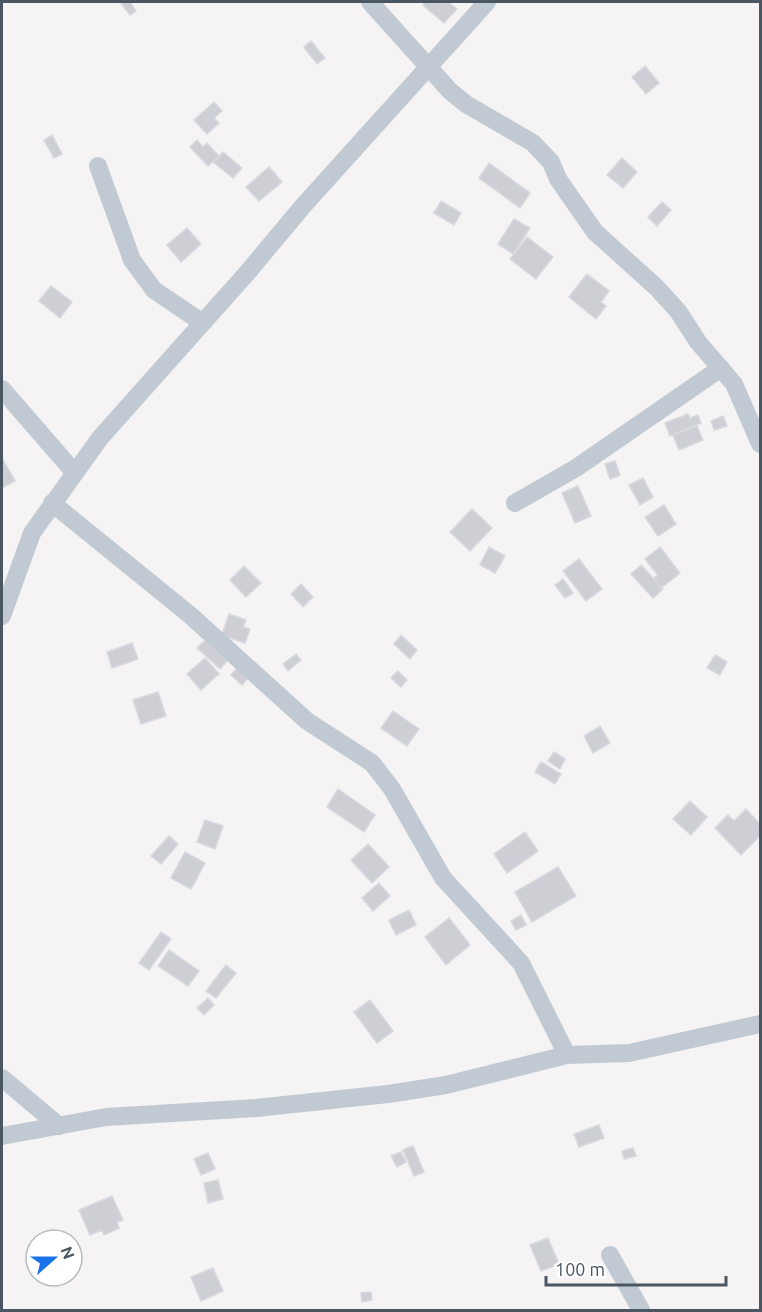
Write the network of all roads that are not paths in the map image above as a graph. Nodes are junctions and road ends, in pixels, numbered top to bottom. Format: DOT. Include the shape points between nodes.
graph roads {
  1 [pos="370,2"];
  2 [pos="487,2"];
  3 [pos="428,68"];
  4 [pos="98,166"];
  5 [pos="203,323"];
  6 [pos="721,368"];
  7 [pos="2,389"];
  8 [pos="760,444"];
  9 [pos="74,472"];
  10 [pos="52,503"];
  11 [pos="515,503"];
  12 [pos="2,616"];
  13 [pos="760,1024"];
  14 [pos="567,1055"];
  15 [pos="2,1078"];
  16 [pos="59,1126"];
  17 [pos="2,1136"];
  18 [pos="610,1255"];
  19 [pos="641,1311"];
  1 -- 3 [label="street"];
  2 -- 3 [label="street"];
  3 -- 5 [label="street"];
  3 -- 6 [label="street" via="466,104 533,142 551,162 558,179 596,232 656,287"];
  4 -- 5 [label="street" via="132,260 154,290"];
  5 -- 9 [label="street"];
  6 -- 8 [label="street" via="734,384"];
  6 -- 11 [label="street" via="576,468"];
  7 -- 9 [label="street"];
  9 -- 10 [label="street"];
  10 -- 12 [label="street" via="32,533"];
  10 -- 14 [label="street" via="190,615 307,721 372,763 392,789 443,878 521,963"];
  13 -- 14 [label="street" via="629,1053"];
  14 -- 16 [label="street" via="446,1085 388,1094 256,1108 106,1117"];
  15 -- 16 [label="street"];
  16 -- 17 [label="street"];
  18 -- 19 [label="street"];
}
